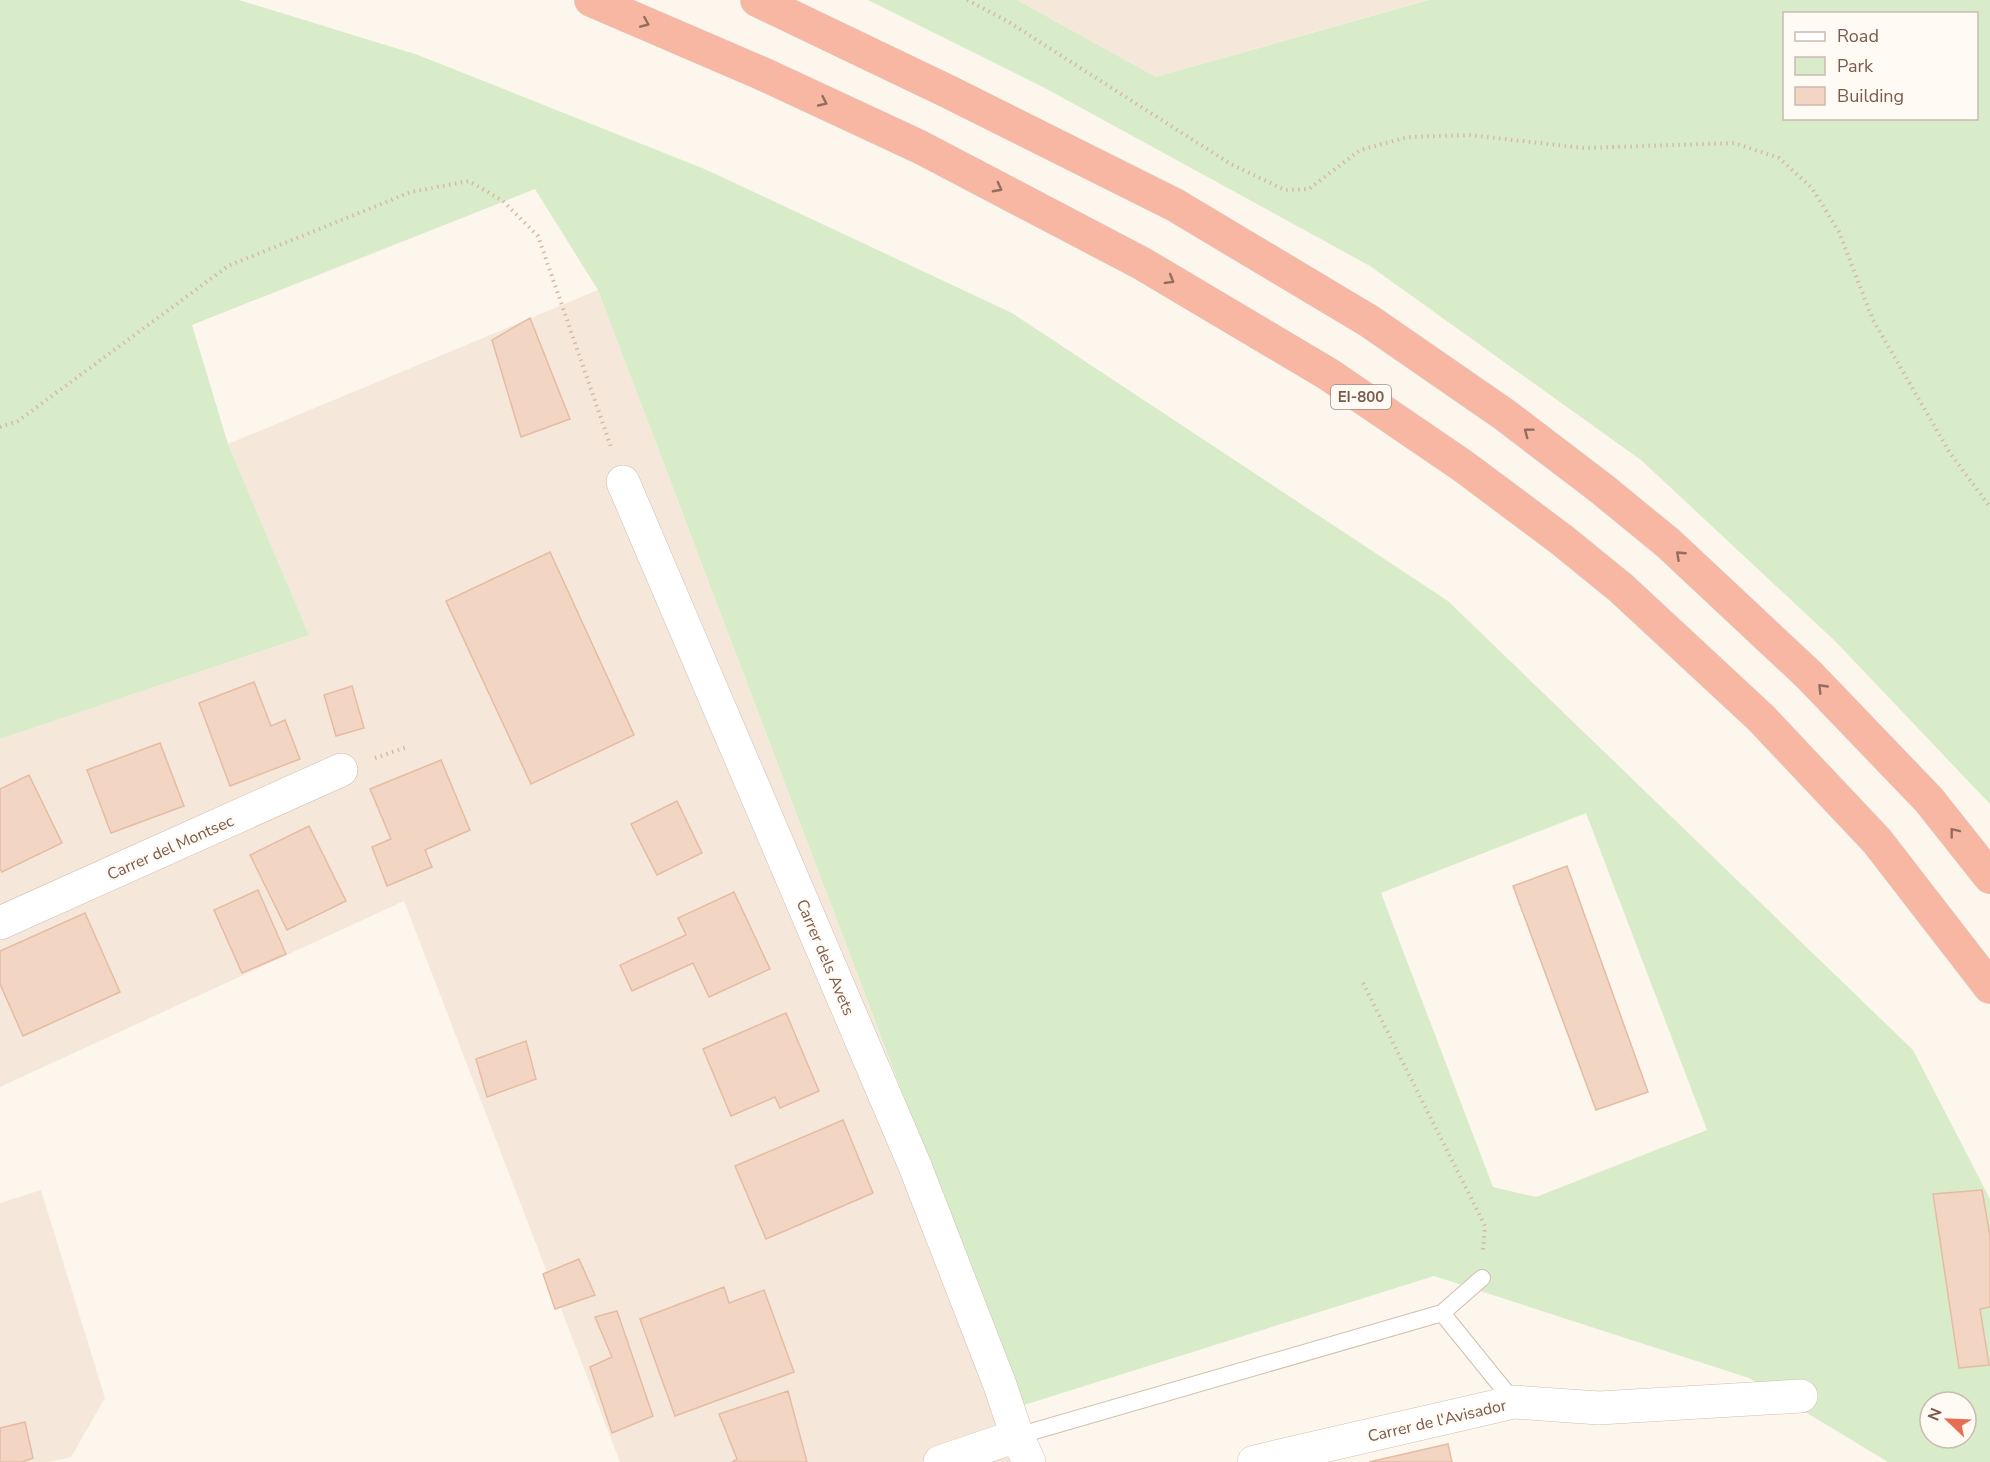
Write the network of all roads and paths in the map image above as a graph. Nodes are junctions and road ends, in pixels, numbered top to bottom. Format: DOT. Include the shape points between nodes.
graph roads {
  1 [pos="591,0"];
  2 [pos="757,0"];
  3 [pos="967,0"];
  4 [pos="0,427"];
  5 [pos="623,482"];
  6 [pos="1990,507"];
  7 [pos="341,770"];
  8 [pos="1990,878"];
  9 [pos="0,923"];
  10 [pos="1363,983"];
  11 [pos="1990,987"];
  12 [pos="1482,1278"];
  13 [pos="1442,1313"];
  14 [pos="1802,1396"];
  15 [pos="1514,1402"];
  16 [pos="1023,1449"];
  17 [pos="940,1462"];
  18 [pos="1254,1462"];
  1 -- 11 [label="highway, EI-800, one-way" via="920,147 1141,262 1328,374 1463,466 1621,588 1761,718 1876,841"];
  8 -- 2 [label="highway, one-way" via="1929,800 1809,675 1668,543 1504,415 1369,321 1175,205"];
  3 -- 6 [label="path" via="1007,21 1229,163 1285,190 1309,189 1360,150 1408,136 1469,135 1584,148 1734,143 1779,158 1812,188 1839,232 1873,320 1950,453"];
  4 -- 5 [label="path" via="18,421 228,266 411,192 470,181 503,201 538,236"];
  5 -- 16 [label="street, Carrer dels Avets" via="915,1166"];
  7 -- 9 [label="street, Carrer del Montsec"];
  10 -- 12 [label="path" via="1485,1226"];
  12 -- 13 [label="lane"];
  13 -- 15 [label="lane"];
  13 -- 16 [label="lane"];
  14 -- 15 [label="street, Carrer de l'Avisador" via="1599,1408"];
  15 -- 18 [label="street, Carrer de l'Avisador"];
  16 -- 17 [label="street"];
}
